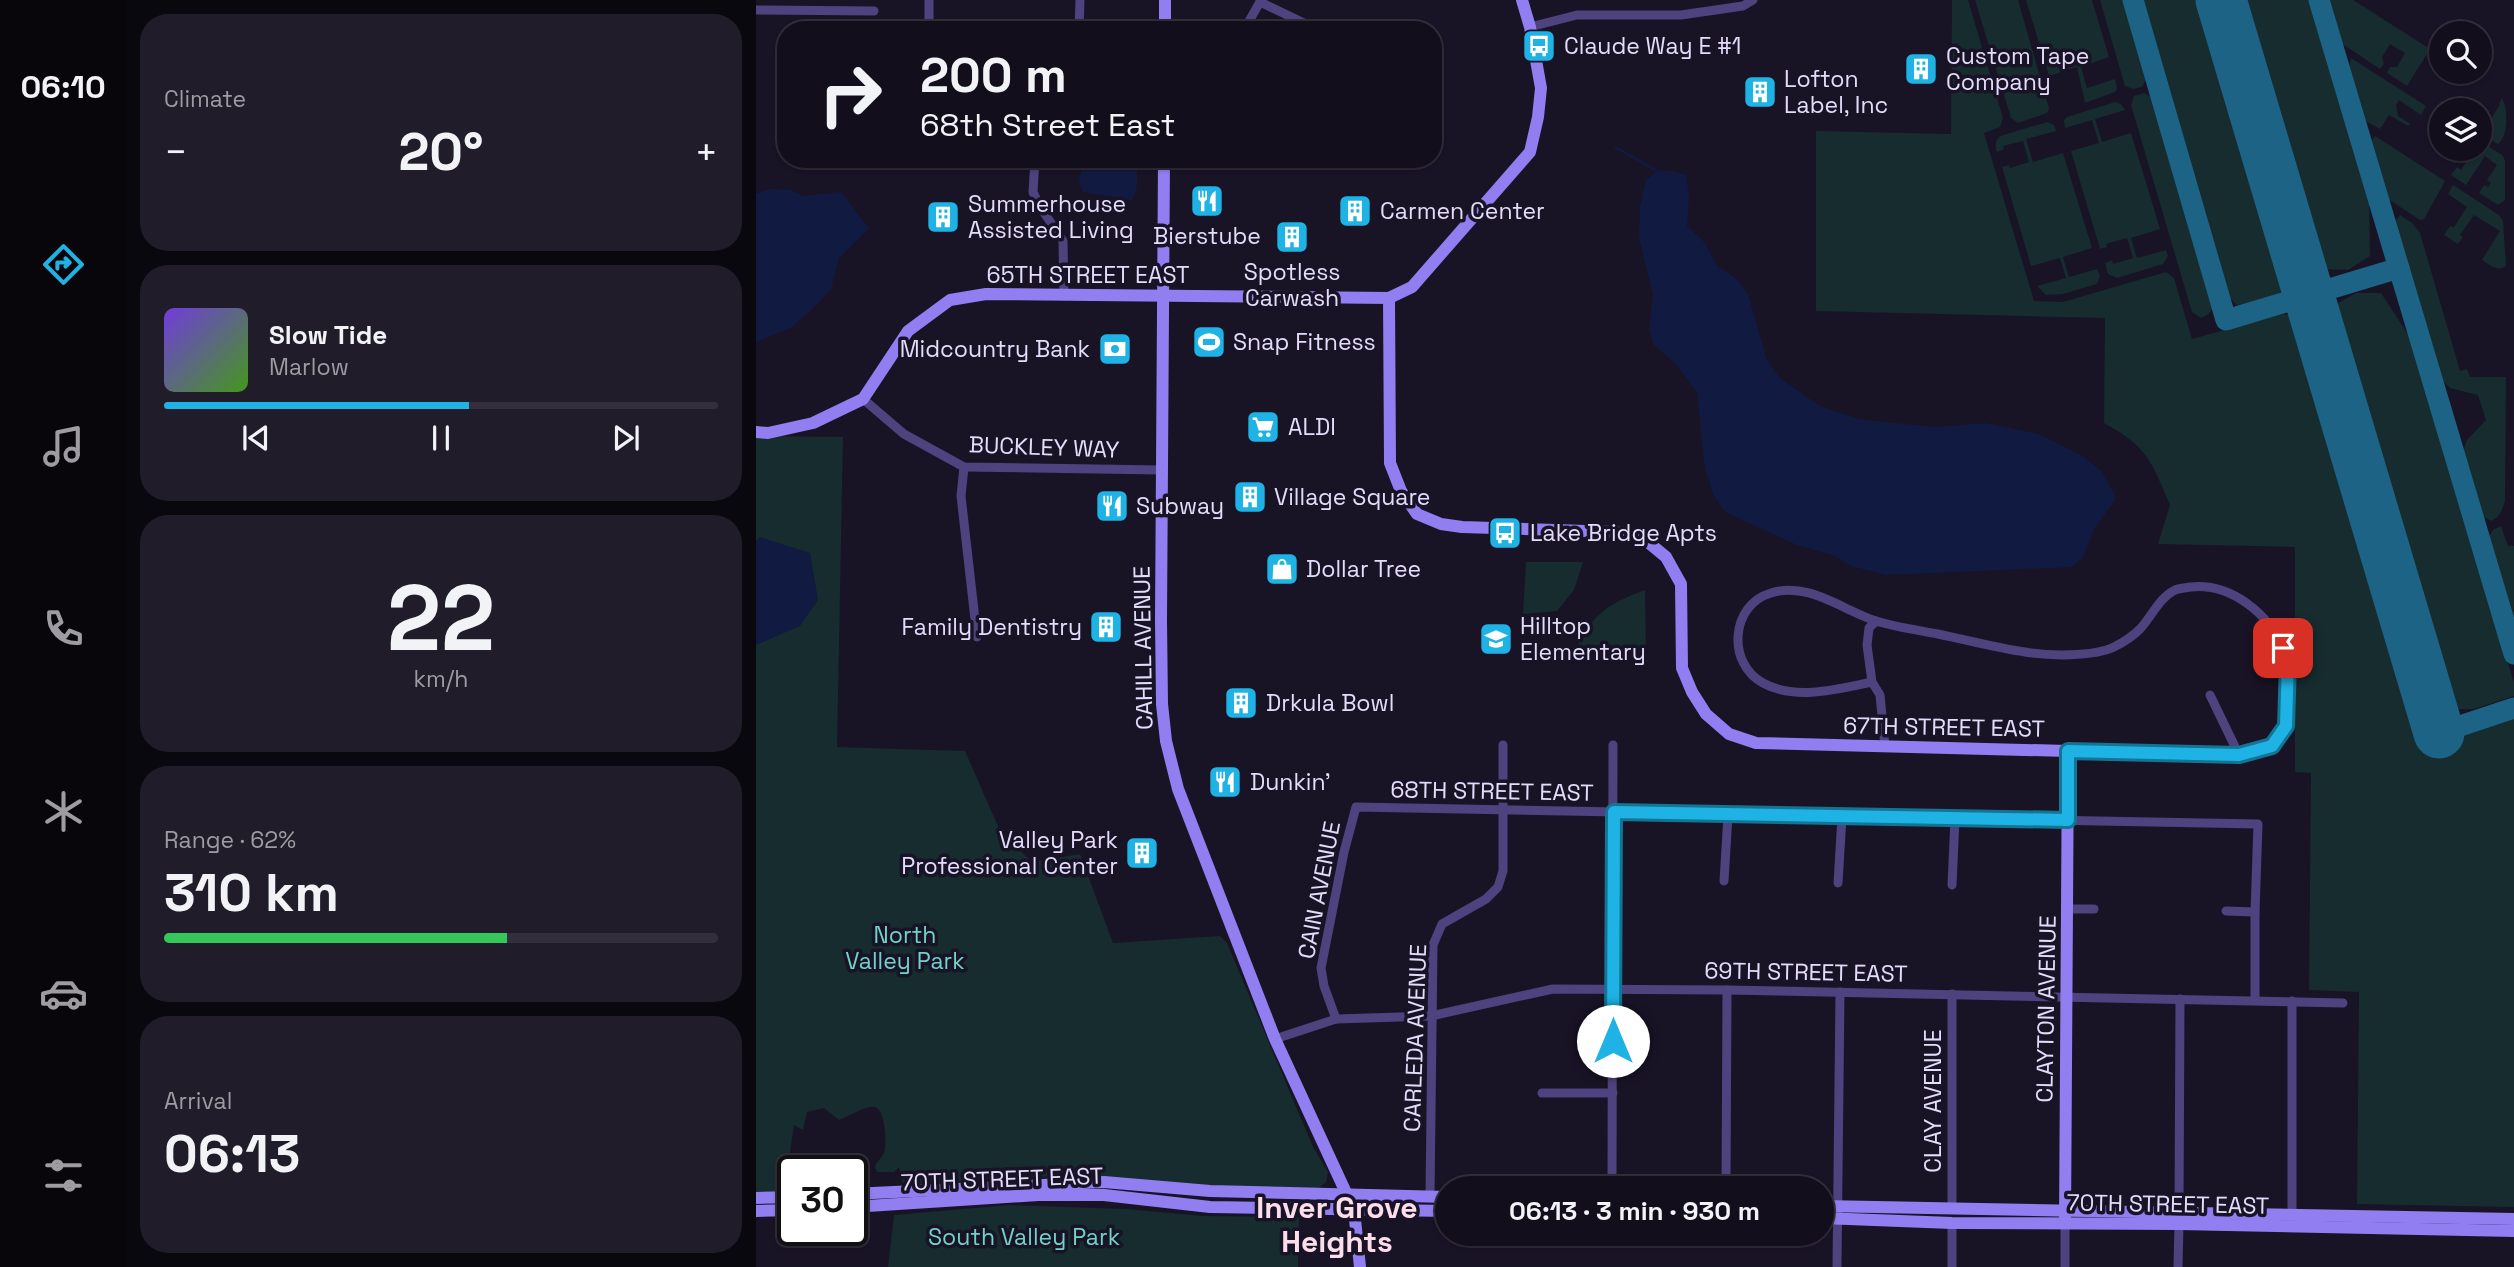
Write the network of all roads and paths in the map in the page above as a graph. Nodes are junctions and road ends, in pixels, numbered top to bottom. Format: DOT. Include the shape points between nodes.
graph roads {
  1 [pos="929,0"];
  2 [pos="1080,0"];
  3 [pos="1165,0"];
  4 [pos="1522,0"];
  5 [pos="1754,0"];
  6 [pos="1260,1"];
  7 [pos="816,5"];
  8 [pos="756,10"];
  9 [pos="874,11"];
  10 [pos="929,21"];
  11 [pos="1079,21"];
  12 [pos="1166,21"];
  13 [pos="1249,21"];
  14 [pos="1300,21"];
  15 [pos="1530,27"];
  16 [pos="1034,168"];
  17 [pos="1164,168"];
  18 [pos="1064,296"];
  19 [pos="1163,296"];
  20 [pos="1389,298"];
  21 [pos="863,399"];
  22 [pos="756,432"];
  23 [pos="964,467"];
  24 [pos="1161,470"];
  25 [pos="1877,621"];
  26 [pos="977,636"];
  27 [pos="1872,682"];
  28 [pos="2210,695"];
  29 [pos="1503,745"];
  30 [pos="1613,746"];
  31 [pos="1885,747"];
  32 [pos="2068,751"];
  33 [pos="2239,755"];
  34 [pos="1356,807"];
  35 [pos="1504,810"];
  36 [pos="1614,812"];
  37 [pos="1728,815"];
  38 [pos="1842,817"];
  39 [pos="1955,819"];
  40 [pos="2068,820"];
  41 [pos="1724,881"];
  42 [pos="1838,883"];
  43 [pos="1952,885"];
  44 [pos="2068,909"];
  45 [pos="2094,909"];
  46 [pos="2226,911"];
  47 [pos="2255,912"];
  48 [pos="1613,988"];
  49 [pos="1727,990"];
  50 [pos="1840,992"];
  51 [pos="1952,994"];
  52 [pos="2067,996"];
  53 [pos="2180,999"];
  54 [pos="2255,1000"];
  55 [pos="2292,1000"];
  56 [pos="2343,1003"];
  57 [pos="1430,1016"];
  58 [pos="1336,1019"];
  59 [pos="1275,1039"];
  60 [pos="1542,1093"];
  61 [pos="1612,1093"];
  62 [pos="1612,1176"];
  63 [pos="1726,1176"];
  64 [pos="868,1193"];
  65 [pos="1346,1194"];
  66 [pos="1430,1196"];
  67 [pos="1435,1196"];
  68 [pos="777,1197"];
  69 [pos="756,1198"];
  70 [pos="868,1206"];
  71 [pos="1952,1209"];
  72 [pos="2065,1209"];
  73 [pos="777,1210"];
  74 [pos="1354,1210"];
  75 [pos="1834,1210"];
  76 [pos="756,1211"];
  77 [pos="1435,1212"];
  78 [pos="1838,1212"];
  79 [pos="1834,1214"];
  80 [pos="2179,1218"];
  81 [pos="2514,1219"];
  82 [pos="2292,1220"];
  83 [pos="1952,1223"];
  84 [pos="2065,1223"];
  85 [pos="2514,1231"];
  86 [pos="1360,1267"];
  87 [pos="1837,1267"];
  88 [pos="1952,1267"];
  89 [pos="2065,1267"];
  90 [pos="2178,1267"];
  1 -- 10 [label="street"];
  2 -- 11 [label="street"];
  3 -- 12 [label="street"];
  4 -- 15 [label="street"];
  5 -- 15 [label="street" via="1743,6 1681,15 1577,15"];
  6 -- 13 [label="street"];
  6 -- 14 [label="street"];
  7 -- 8 [label="street"];
  7 -- 9 [label="street"];
  15 -- 20 [label="street" via="1541,88 1530,152 1412,287"];
  16 -- 18 [label="street" via="1033,192 1063,241"];
  17 -- 19 [label="street, CAHILL AVENUE"];
  18 -- 19 [label="street, 65TH STREET EAST"];
  18 -- 21 [label="street, 65TH STREET EAST" via="986,294 950,300 908,331"];
  19 -- 20 [label="street, 65TH STREET EAST"];
  19 -- 24 [label="street, CAHILL AVENUE"];
  20 -- 31 [label="street, 67TH STREET EAST" via="1390,463 1417,514 1462,527 1617,532 1643,538 1666,557 1681,584 1682,668 1706,715 1729,734 1756,743"];
  21 -- 22 [label="street" via="813,423"];
  21 -- 23 [label="street, BUCKLEY WAY" via="904,434"];
  23 -- 24 [label="street, BUCKLEY WAY"];
  23 -- 26 [label="street" via="961,496"];
  24 -- 59 [label="street, CAHILL AVENUE" via="1166,741 1178,789"];
  25 -- 27 [label="street" via="1870,628 1867,645"];
  25 -- 27 [label="street" via="1810,592 1783,589 1754,603 1741,618 1736,643 1745,669 1764,684 1796,692 1825,692"];
  25 -- 33 [label="street, 67TH STREET EAST" via="2026,653 2069,656 2112,648 2139,630 2177,589 2202,586 2225,591 2252,607 2278,634 2288,662 2286,726 2272,746"];
  27 -- 31 [label="street" via="1880,695"];
  28 -- 33 [label="street"];
  29 -- 35 [label="street, CARLEDA AVENUE"];
  30 -- 36 [label="street"];
  31 -- 32 [label="street, 67TH STREET EAST"];
  32 -- 33 [label="street, 67TH STREET EAST"];
  32 -- 40 [label="street, CLAYTON AVENUE"];
  34 -- 35 [label="street, 68TH STREET EAST"];
  34 -- 58 [label="street, CAIN AVENUE" via="1321,968"];
  35 -- 36 [label="street, 68TH STREET EAST"];
  35 -- 57 [label="street, CARLEDA AVENUE" via="1503,871 1498,887 1442,924 1433,945"];
  36 -- 37 [label="street, 68TH STREET EAST"];
  36 -- 48 [label="street"];
  37 -- 38 [label="street, 68TH STREET EAST"];
  37 -- 41 [label="street"];
  38 -- 39 [label="street, 68TH STREET EAST"];
  38 -- 42 [label="street"];
  39 -- 40 [label="street, 68TH STREET EAST"];
  39 -- 43 [label="street"];
  40 -- 44 [label="street, CLAYTON AVENUE"];
  40 -- 47 [label="street, 68TH STREET EAST" via="2258,824"];
  44 -- 45 [label="street"];
  44 -- 52 [label="street, CLAYTON AVENUE"];
  46 -- 47 [label="street"];
  47 -- 54 [label="street"];
  48 -- 49 [label="street, 69TH STREET EAST"];
  48 -- 57 [label="street, 69TH STREET EAST" via="1553,989"];
  48 -- 61 [label="street"];
  49 -- 50 [label="street, 69TH STREET EAST"];
  49 -- 63 [label="street"];
  50 -- 51 [label="street, 69TH STREET EAST"];
  50 -- 78 [label="street"];
  51 -- 52 [label="street, 69TH STREET EAST"];
  51 -- 71 [label="street, CLAY AVENUE"];
  52 -- 53 [label="street, 69TH STREET EAST"];
  52 -- 72 [label="street, CLAYTON AVENUE"];
  53 -- 54 [label="street, 69TH STREET EAST"];
  53 -- 80 [label="street"];
  54 -- 55 [label="street, 69TH STREET EAST"];
  55 -- 56 [label="street, 69TH STREET EAST"];
  55 -- 82 [label="street"];
  57 -- 58 [label="street, 69TH STREET EAST"];
  57 -- 66 [label="street, CARLEDA AVENUE"];
  58 -- 59 [label="street, 69TH STREET EAST"];
  59 -- 65 [label="street, CAHILL AVENUE"];
  60 -- 61 [label="street"];
  61 -- 62 [label="street"];
  64 -- 65 [label="street, 70TH STREET EAST" via="1104,1182 1210,1191"];
  65 -- 66 [label="street, 70TH STREET EAST"];
  65 -- 74 [label="street, CAHILL AVENUE"];
  66 -- 67 [label="street, 70TH STREET EAST"];
  68 -- 69 [label="street"];
  70 -- 74 [label="street, 70TH STREET EAST" via="1104,1195 1210,1208"];
  71 -- 72 [label="street, 70TH STREET EAST"];
  71 -- 78 [label="street, 70TH STREET EAST"];
  72 -- 80 [label="street, 70TH STREET EAST"];
  72 -- 84 [label="street, CLAYTON AVENUE"];
  73 -- 76 [label="street"];
  74 -- 77 [label="street, 70TH STREET EAST"];
  74 -- 86 [label="street, CAHILL AVENUE"];
  75 -- 78 [label="street, 70TH STREET EAST"];
  78 -- 79 [label="street, 70TH STREET EAST"];
  78 -- 83 [label="street, 70TH STREET EAST"];
  78 -- 87 [label="street"];
  80 -- 82 [label="street, 70TH STREET EAST"];
  80 -- 84 [label="street, 70TH STREET EAST"];
  80 -- 90 [label="street"];
  81 -- 82 [label="street, 70TH STREET EAST"];
  82 -- 85 [label="street, 70TH STREET EAST"];
  83 -- 84 [label="street, 70TH STREET EAST"];
  83 -- 88 [label="street"];
  84 -- 89 [label="street, CLAYTON AVENUE"];
}
